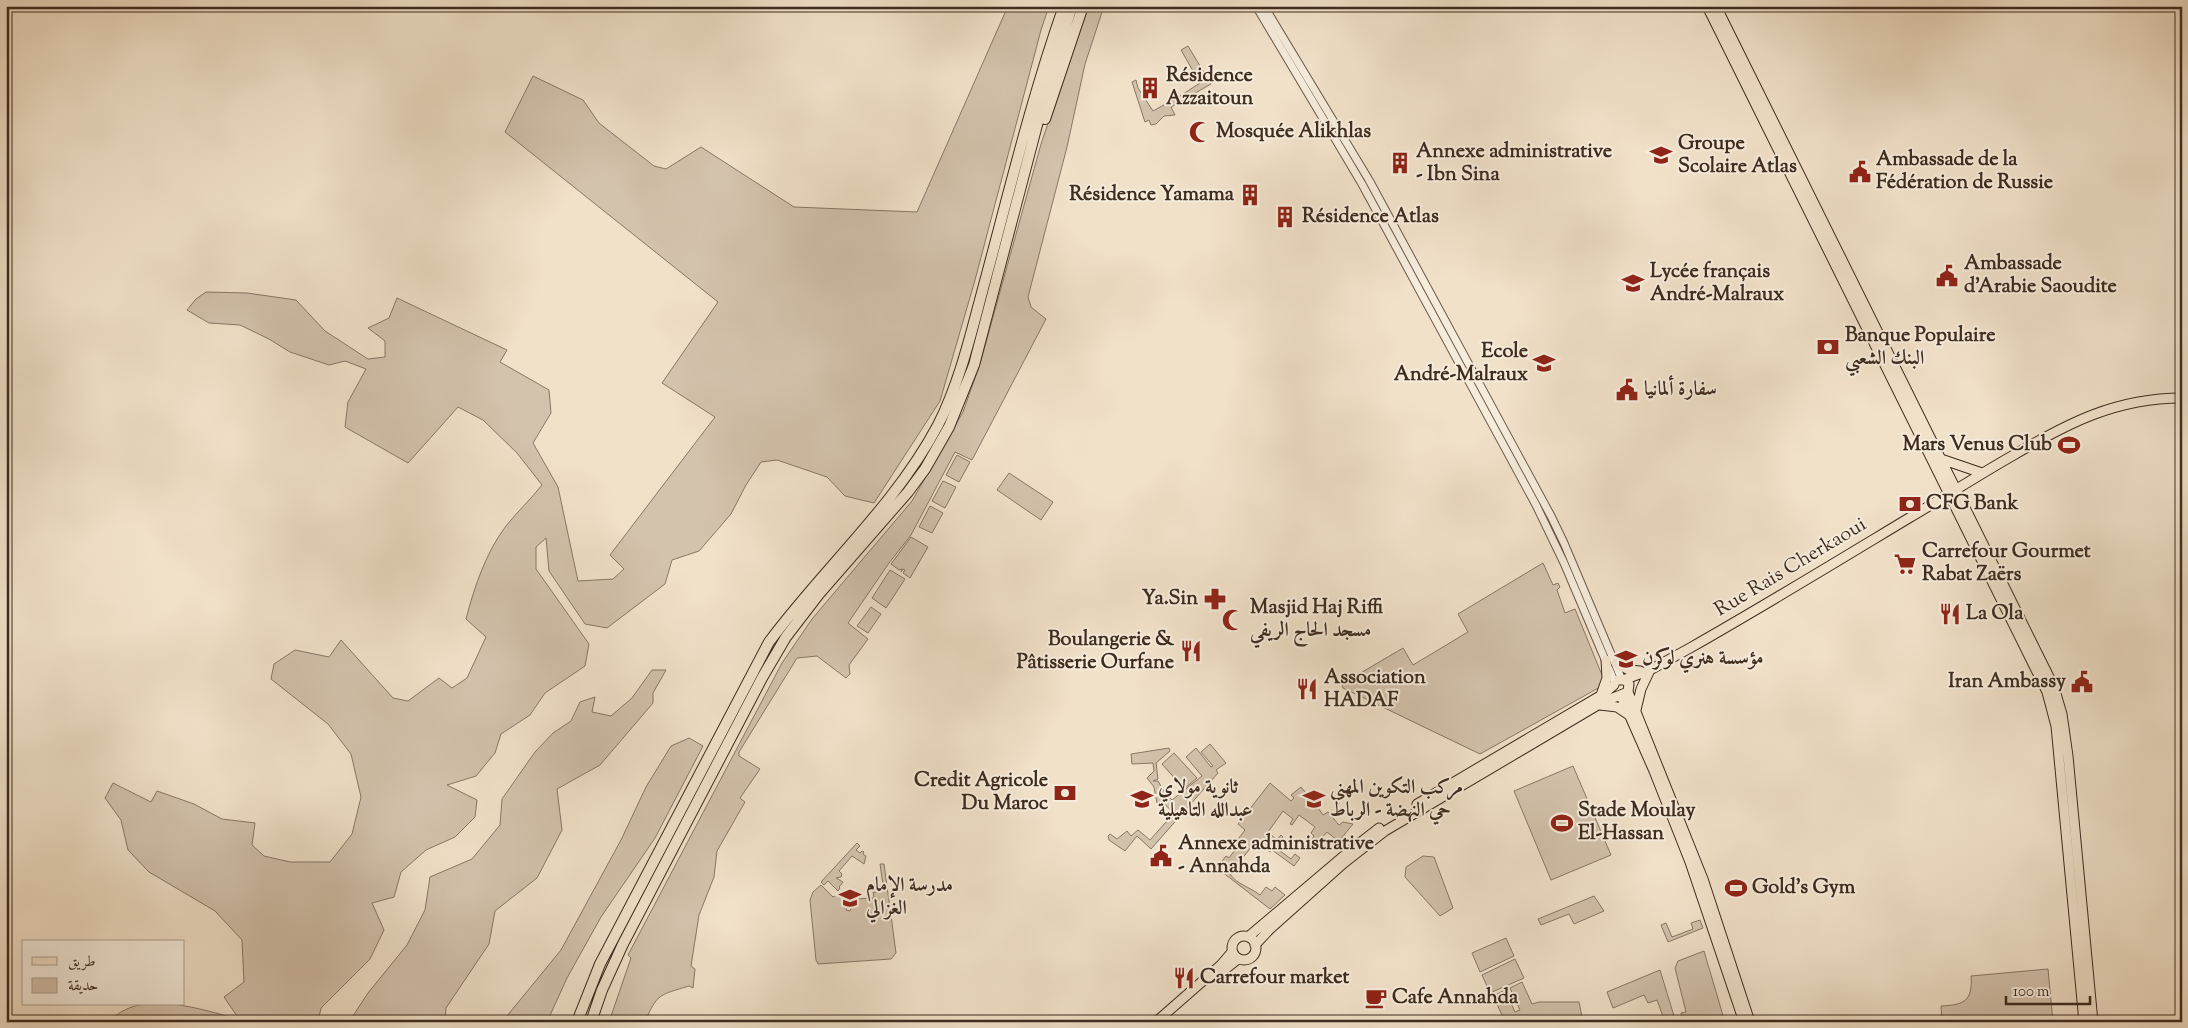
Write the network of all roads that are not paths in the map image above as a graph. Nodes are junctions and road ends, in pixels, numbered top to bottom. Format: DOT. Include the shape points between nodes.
graph roads {
  1 [pos="1057,6"];
  2 [pos="1064,6"];
  3 [pos="1072,6"];
  4 [pos="1083,6"];
  5 [pos="1256,6"];
  6 [pos="1264,6"];
  7 [pos="1707,6"];
  8 [pos="1716,6"];
  9 [pos="1050,45"];
  10 [pos="1020,191"];
  11 [pos="2182,398"];
  12 [pos="1941,459"];
  13 [pos="1982,473"];
  14 [pos="1952,491"];
  15 [pos="1606,660"];
  16 [pos="1616,663"];
  17 [pos="1650,670"];
  18 [pos="1618,682"];
  19 [pos="1624,693"];
  20 [pos="1601,695"];
  21 [pos="1597,705"];
  22 [pos="1633,713"];
  23 [pos="1248,937"];
  24 [pos="1255,944"];
  25 [pos="1235,955"];
  26 [pos="577,1022"];
  27 [pos="591,1022"];
  28 [pos="1156,1022"];
  29 [pos="1165,1022"];
  30 [pos="1744,1022"];
  31 [pos="1750,1022"];
  32 [pos="2084,1022"];
  33 [pos="2093,1022"];
  1 -- 9 [label="highway"];
  2 -- 9 [label="highway"];
  3 -- 10 [label="highway"];
  4 -- 10 [label="highway"];
  5 -- 15 [label="street" via="1362,184 1536,505"];
  6 -- 16 [label="street" via="1373,187 1530,477 1564,543"];
  7 -- 14 [label="main road"];
  8 -- 12 [label="main road"];
  9 -- 26 [label="highway" via="967,344 945,409 899,486 796,606 770,642 600,964"];
  10 -- 27 [label="highway" via="974,365 949,427 908,492 819,594 774,657 623,944"];
  11 -- 13 [label="main road, Rue Rais Cherkaoui" via="2132,403 2088,415"];
  12 -- 13 [label="main road"];
  12 -- 14 [label="main road"];
  13 -- 14 [label="main road, Rue Rais Cherkaoui"];
  14 -- 17 [label="main road, Rue Rais Cherkaoui" via="1726,628"];
  14 -- 32 [label="main road" via="2042,679 2052,709"];
  14 -- 33 [label="main road" via="2050,678 2060,705 2068,756"];
  15 -- 18 [label="street"];
  15 -- 20 [label="main road" via="1607,678"];
  16 -- 17 [label="main road" via="1629,670"];
  16 -- 18 [label="street"];
  17 -- 18 [label="main road"];
  17 -- 19 [label="main road"];
  17 -- 22 [label="main road"];
  18 -- 19 [label="main road" via="1614,691"];
  18 -- 19 [label="main road" via="1629,684"];
  18 -- 20 [label="main road"];
  19 -- 21 [label="main road"];
  19 -- 22 [label="main road"];
  20 -- 23 [label="main road" via="1382,826"];
  21 -- 22 [label="main road"];
  21 -- 24 [label="main road" via="1385,831"];
  22 -- 30 [label="main road" via="1692,868"];
  22 -- 31 [label="main road" via="1703,879"];
  23 -- 24 [label="main road"];
  23 -- 25 [label="main road" via="1234,940"];
  24 -- 25 [label="main road" via="1256,951 1251,958 1245,960"];
  25 -- 28 [label="main road"];
  25 -- 29 [label="main road"];
}
